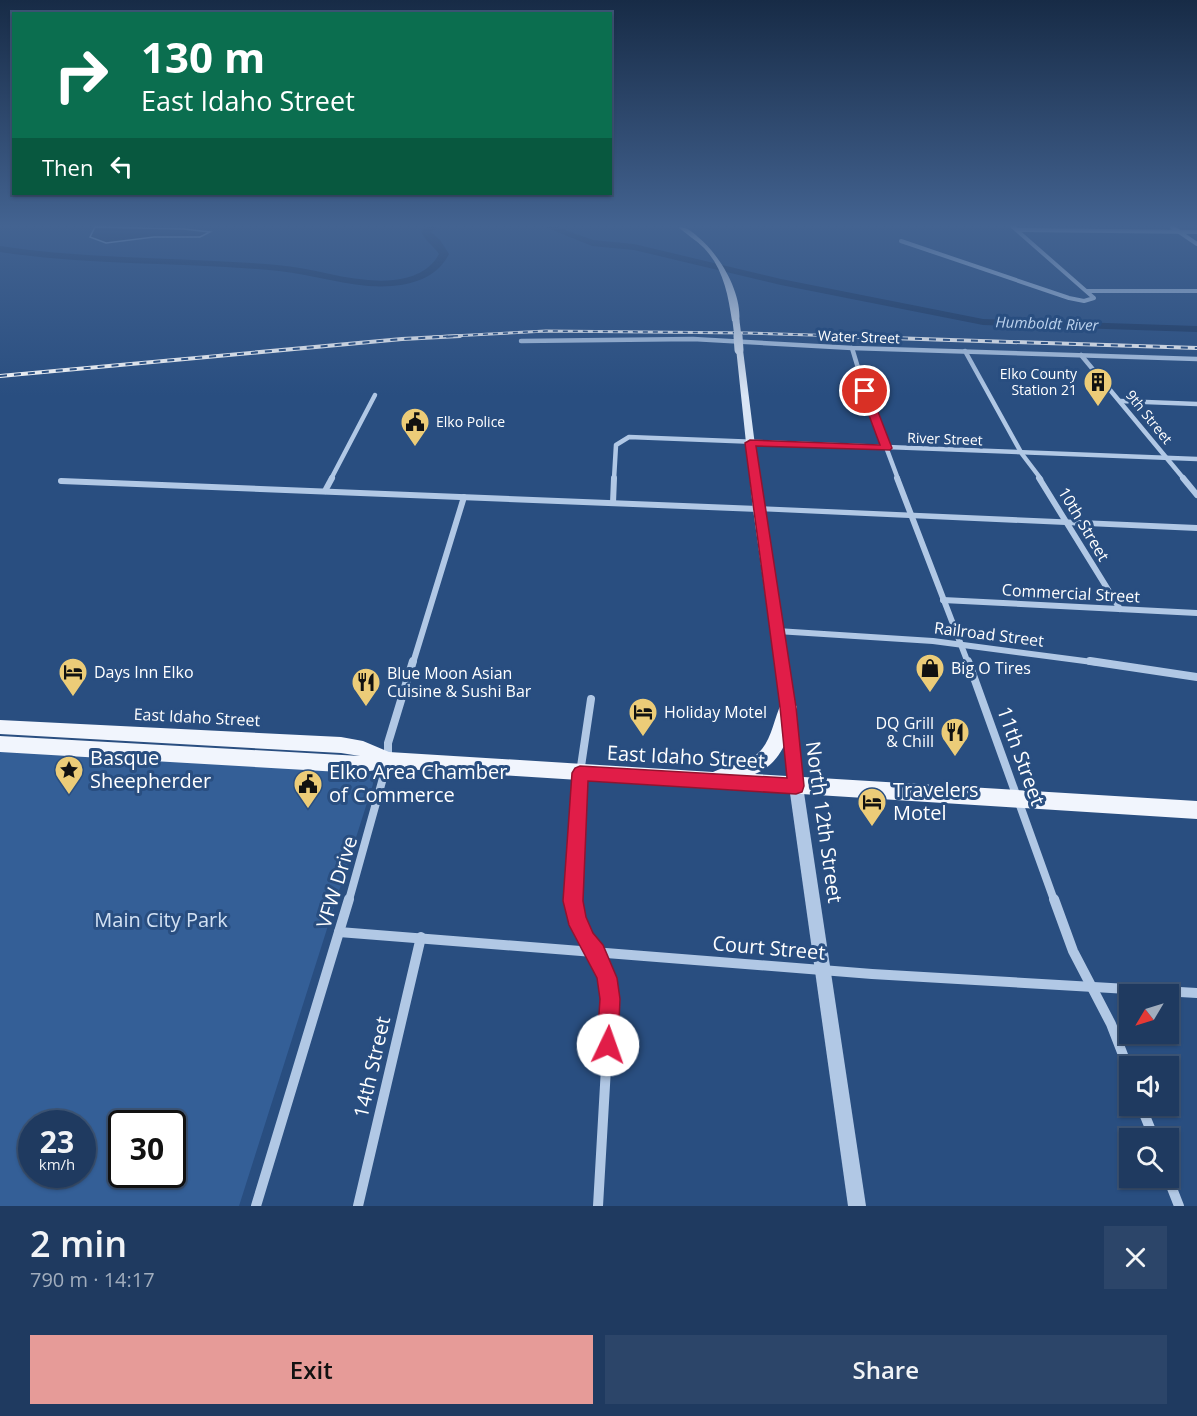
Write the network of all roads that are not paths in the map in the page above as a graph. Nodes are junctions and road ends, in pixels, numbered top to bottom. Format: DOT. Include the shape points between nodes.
graph roads {
  1 [pos="729,283"];
  2 [pos="1026,283"];
  3 [pos="1077,283"];
  4 [pos="1086,291"];
  5 [pos="1197,291"];
  6 [pos="521,341"];
  7 [pos="852,348"];
  8 [pos="965,351"];
  9 [pos="1081,355"];
  10 [pos="1197,359"];
  11 [pos="375,395"];
  12 [pos="1120,401"];
  13 [pos="1197,404"];
  14 [pos="750,443"];
  15 [pos="886,448"];
  16 [pos="1022,454"];
  17 [pos="1166,458"];
  18 [pos="1197,459"];
  19 [pos="61,481"];
  20 [pos="325,491"];
  21 [pos="1197,495"];
  22 [pos="464,497"];
  23 [pos="613,503"];
  24 [pos="758,509"];
  25 [pos="912,515"];
  26 [pos="1067,522"];
  27 [pos="1197,528"];
  28 [pos="943,600"];
  29 [pos="1120,609"];
  30 [pos="1197,613"];
  31 [pos="777,631"];
  32 [pos="962,646"];
  33 [pos="1197,676"];
  34 [pos="591,699"];
  35 [pos="788,707"];
  36 [pos="0,727"];
  37 [pos="0,744"];
  38 [pos="388,760"];
  39 [pos="580,773"];
  40 [pos="703,781"];
  41 [pos="796,786"];
  42 [pos="1016,798"];
  43 [pos="1197,810"];
  44 [pos="339,933"];
  45 [pos="421,937"];
  46 [pos="596,952"];
  47 [pos="824,971"];
  48 [pos="1090,985"];
  49 [pos="1197,993"];
  50 [pos="1123,1056"];
  51 [pos="1172,1188"];
  52 [pos="256,1206"];
  53 [pos="358,1206"];
  54 [pos="598,1206"];
  55 [pos="857,1206"];
  56 [pos="1179,1206"];
  1 -- 14 [label="main road, North 12th Street, bridge"];
  2 -- 4 [label="street" via="1090,301 1094,298"];
  3 -- 4 [label="street"];
  4 -- 5 [label="street"];
  6 -- 7 [label="street, Water Street" via="757,340"];
  7 -- 8 [label="street, Water Street"];
  7 -- 15 [label="street, 11th Street"];
  8 -- 9 [label="street, Water Street"];
  8 -- 16 [label="street, 10th Street"];
  9 -- 10 [label="street, Water Street"];
  9 -- 12 [label="street, 9th Street"];
  11 -- 20 [label="street"];
  12 -- 13 [label="street"];
  12 -- 17 [label="street, 9th Street"];
  14 -- 15 [label="street, River Street"];
  14 -- 23 [label="street, River Street" via="629,437 621,440 616,445"];
  14 -- 24 [label="main road, North 12th Street"];
  15 -- 16 [label="street, River Street"];
  15 -- 25 [label="street, 11th Street"];
  16 -- 17 [label="street, River Street"];
  16 -- 26 [label="street, 10th Street"];
  17 -- 18 [label="street, River Street"];
  17 -- 21 [label="street, 9th Street"];
  19 -- 20 [label="street"];
  20 -- 22 [label="street"];
  22 -- 23 [label="street"];
  22 -- 38 [label="street, VFW Drive" via="388,743"];
  23 -- 24 [label="street"];
  24 -- 25 [label="street"];
  24 -- 31 [label="main road, North 12th Street"];
  25 -- 26 [label="street"];
  25 -- 28 [label="street, 11th Street"];
  26 -- 27 [label="street"];
  26 -- 29 [label="street, 10th Street"];
  28 -- 29 [label="street, Commercial Street"];
  28 -- 32 [label="street, 11th Street"];
  29 -- 30 [label="street, Commercial Street"];
  31 -- 32 [label="street, Railroad Street"];
  31 -- 35 [label="main road, North 12th Street"];
  32 -- 33 [label="street, Railroad Street"];
  32 -- 42 [label="street, 11th Street"];
  34 -- 39 [label="street"];
  35 -- 40 [label="main road" via="776,747 765,762"];
  35 -- 41 [label="main road, North 12th Street"];
  36 -- 38 [label="main road, East Idaho Street" via="341,745"];
  37 -- 38 [label="main road, East Idaho Street" via="357,765"];
  38 -- 39 [label="main road, East Idaho Street"];
  38 -- 44 [label="street, VFW Drive"];
  39 -- 40 [label="main road, East Idaho Street"];
  39 -- 46 [label="street" via="573,901 576,918"];
  40 -- 41 [label="main road, East Idaho Street"];
  41 -- 42 [label="main road, East Idaho Street"];
  41 -- 47 [label="street, North 12th Street"];
  42 -- 43 [label="main road, East Idaho Street"];
  42 -- 48 [label="street, 11th Street" via="1073,951"];
  44 -- 45 [label="street, Court Street"];
  44 -- 52 [label="street, VFW Drive"];
  45 -- 46 [label="street, Court Street"];
  45 -- 53 [label="street, 14th Street"];
  46 -- 47 [label="street, Court Street"];
  46 -- 54 [label="street" via="607,978 610,999"];
  47 -- 48 [label="street, Court Street"];
  47 -- 55 [label="street, North 12th Street"];
  48 -- 49 [label="street, Court Street"];
  48 -- 50 [label="street, 11th Street"];
  51 -- 56 [label="street"];
}
